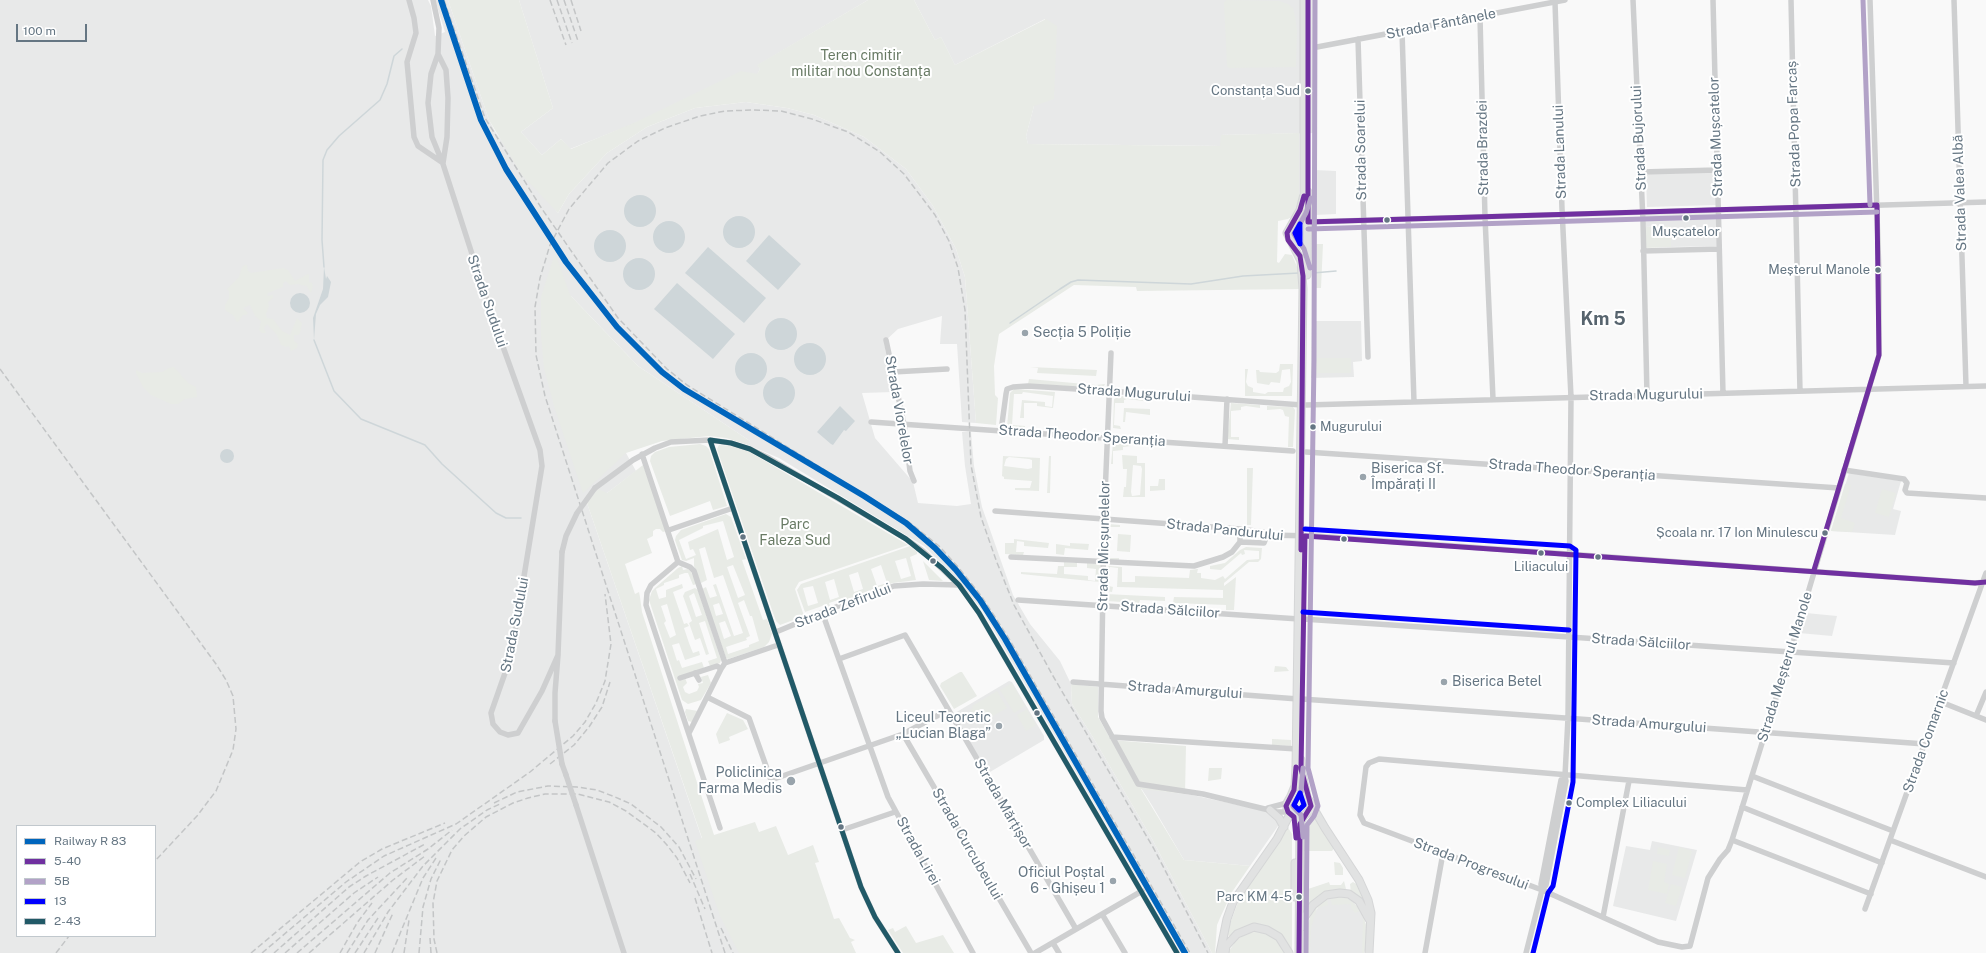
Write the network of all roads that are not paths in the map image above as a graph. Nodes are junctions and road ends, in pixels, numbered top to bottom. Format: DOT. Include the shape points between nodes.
graph roads {
  1 [pos="409,0"];
  2 [pos="433,0"];
  3 [pos="1304,0"];
  4 [pos="1308,0"];
  5 [pos="1565,0"];
  6 [pos="1633,0"];
  7 [pos="1713,0"];
  8 [pos="1791,0"];
  9 [pos="1870,0"];
  10 [pos="1954,0"];
  11 [pos="1555,2"];
  12 [pos="1480,17"];
  13 [pos="1402,31"];
  14 [pos="1358,39"];
  15 [pos="1317,47"];
  16 [pos="438,54"];
  17 [pos="443,164"];
  18 [pos="1717,170"];
  19 [pos="1641,172"];
  20 [pos="1960,202"];
  21 [pos="1986,202"];
  22 [pos="1877,205"];
  23 [pos="1796,207"];
  24 [pos="1719,209"];
  25 [pos="1642,212"];
  26 [pos="1562,214"];
  27 [pos="1485,217"];
  28 [pos="1408,218"];
  29 [pos="1363,220"];
  30 [pos="1308,222"];
  31 [pos="1291,225"];
  32 [pos="1308,238"];
  33 [pos="1288,240"];
  34 [pos="1719,248"];
  35 [pos="1643,251"];
  36 [pos="886,340"];
  37 [pos="1110,353"];
  38 [pos="1368,357"];
  39 [pos="947,369"];
  40 [pos="893,372"];
  41 [pos="1966,386"];
  42 [pos="1986,386"];
  43 [pos="1869,389"];
  44 [pos="1109,391"];
  45 [pos="1800,391"];
  46 [pos="1723,393"];
  47 [pos="1647,395"];
  48 [pos="1571,397"];
  49 [pos="1227,399"];
  50 [pos="1492,399"];
  51 [pos="1414,402"];
  52 [pos="1304,405"];
  53 [pos="871,422"];
  54 [pos="904,424"];
  55 [pos="1002,431"];
  56 [pos="1107,438"];
  57 [pos="710,440"];
  58 [pos="1225,446"];
  59 [pos="1293,451"];
  60 [pos="1306,452"];
  61 [pos="642,454"];
  62 [pos="1571,470"];
  63 [pos="1844,470"];
  64 [pos="914,481"];
  65 [pos="1839,488"];
  66 [pos="1986,498"];
  67 [pos="733,508"];
  68 [pos="995,511"];
  69 [pos="1104,519"];
  70 [pos="1240,529"];
  71 [pos="669,530"];
  72 [pos="1268,535"];
  73 [pos="1303,536"];
  74 [pos="1240,542"];
  75 [pos="1570,553"];
  76 [pos="1011,557"];
  77 [pos="1104,561"];
  78 [pos="678,562"];
  79 [pos="1814,570"];
  80 [pos="1986,573"];
  81 [pos="1984,582"];
  82 [pos="959,585"];
  83 [pos="1018,600"];
  84 [pos="1103,605"];
  85 [pos="822,612"];
  86 [pos="1301,619"];
  87 [pos="776,632"];
  88 [pos="1569,637"];
  89 [pos="778,645"];
  90 [pos="1790,653"];
  91 [pos="558,655"];
  92 [pos="839,659"];
  93 [pos="725,663"];
  94 [pos="1954,664"];
  95 [pos="721,669"];
  96 [pos="695,673"];
  97 [pos="680,678"];
  98 [pos="699,680"];
  99 [pos="1073,682"];
  100 [pos="1101,684"];
  101 [pos="1986,692"];
  102 [pos="707,697"];
  103 [pos="1300,699"];
  104 [pos="1941,702"];
  105 [pos="948,710"];
  106 [pos="1976,716"];
  107 [pos="1568,718"];
  108 [pos="1986,720"];
  109 [pos="689,733"];
  110 [pos="1766,733"];
  111 [pos="903,734"];
  112 [pos="1112,737"];
  113 [pos="1925,744"];
  114 [pos="870,746"];
  115 [pos="1297,749"];
  116 [pos="819,764"];
  117 [pos="1565,776"];
  118 [pos="1752,776"];
  119 [pos="1629,781"];
  120 [pos="1747,790"];
  121 [pos="1291,796"];
  122 [pos="1309,800"];
  123 [pos="1287,803"];
  124 [pos="1742,807"];
  125 [pos="1268,809"];
  126 [pos="895,812"];
  127 [pos="1291,814"];
  128 [pos="1303,817"];
  129 [pos="1284,827"];
  130 [pos="720,828"];
  131 [pos="842,830"];
  132 [pos="1893,831"];
  133 [pos="1732,840"];
  134 [pos="1890,840"];
  135 [pos="1443,853"];
  136 [pos="1882,863"];
  137 [pos="1986,877"];
  138 [pos="1542,890"];
  139 [pos="1142,891"];
  140 [pos="1871,894"];
  141 [pos="1865,909"];
  142 [pos="1102,914"];
  143 [pos="1603,916"];
  144 [pos="1076,929"];
  145 [pos="1371,930"];
  146 [pos="1222,935"];
  147 [pos="1299,936"];
  148 [pos="1053,943"];
  149 [pos="1690,946"];
  150 [pos="1225,950"];
  151 [pos="624,953"];
  152 [pos="898,953"];
  153 [pos="973,953"];
  154 [pos="1031,953"];
  155 [pos="1035,953"];
  156 [pos="1059,953"];
  157 [pos="1125,953"];
  158 [pos="1177,953"];
  159 [pos="1220,953"];
  160 [pos="1289,953"];
  161 [pos="1295,953"];
  162 [pos="1299,953"];
  163 [pos="1369,953"];
  164 [pos="1425,953"];
  165 [pos="1526,953"];
  1 -- 17 [label="street" via="416,33 407,62 414,138 418,146"];
  2 -- 16 [label="street, Strada Sudului" via="439,28"];
  3 -- 31 [label="main road" via="1304,194 1300,210"];
  4 -- 30 [label="main road"];
  5 -- 11 [label="street, Strada Fântânele"];
  6 -- 19 [label="street, Strada Bujorului"];
  7 -- 18 [label="street, Strada Mușcatelor"];
  8 -- 23 [label="street, Strada Popa Farcaș"];
  9 -- 22 [label="street, Strada Meșterul Manole"];
  10 -- 20 [label="street, Strada Valea Albă"];
  11 -- 12 [label="street, Strada Fântânele"];
  11 -- 26 [label="street, Strada Lanului"];
  12 -- 13 [label="street, Strada Fântânele"];
  12 -- 27 [label="street, Strada Brazdei"];
  13 -- 14 [label="street, Strada Fântânele"];
  13 -- 28 [label="street"];
  14 -- 15 [label="street, Strada Fântânele"];
  14 -- 29 [label="street, Strada Soarelui"];
  16 -- 17 [label="street, Strada Sudului" via="446,70 448,98"];
  16 -- 17 [label="street, Strada Sudului" via="431,74 428,103 432,137"];
  17 -- 91 [label="street, Strada Sudului" via="492,316 540,450 542,466 512,649 491,713 493,724 500,732 508,735 518,732"];
  18 -- 19 [label="street"];
  18 -- 24 [label="street, Strada Mușcatelor"];
  19 -- 25 [label="street, Strada Bujorului"];
  20 -- 21 [label="street"];
  20 -- 22 [label="street"];
  20 -- 41 [label="street, Strada Valea Albă"];
  22 -- 23 [label="street"];
  22 -- 43 [label="street, Strada Meșterul Manole" via="1880,347"];
  23 -- 24 [label="street"];
  23 -- 45 [label="street, Strada Popa Farcaș"];
  24 -- 25 [label="street"];
  24 -- 34 [label="street, Strada Mușcatelor"];
  25 -- 26 [label="street"];
  25 -- 35 [label="street, Strada Bujorului"];
  26 -- 27 [label="street"];
  26 -- 48 [label="street, Strada Lanului"];
  27 -- 28 [label="street"];
  27 -- 50 [label="street, Strada Brazdei"];
  28 -- 29 [label="street"];
  28 -- 51 [label="street"];
  29 -- 30 [label="street"];
  29 -- 38 [label="street, Strada Soarelui"];
  30 -- 31 [label="main road"];
  30 -- 32 [label="main road"];
  31 -- 33 [label="main road" via="1287,230"];
  32 -- 33 [label="main road" via="1298,244"];
  32 -- 52 [label="main road"];
  33 -- 52 [label="main road" via="1298,252 1303,271"];
  34 -- 35 [label="street"];
  34 -- 46 [label="street, Strada Mușcatelor"];
  35 -- 47 [label="street, Strada Bujorului"];
  36 -- 40 [label="street, Strada Viorelelor"];
  37 -- 44 [label="street, Strada Micșunelelor"];
  39 -- 40 [label="street"];
  40 -- 54 [label="street, Strada Viorelelor"];
  41 -- 42 [label="street, Strada Mugurului"];
  41 -- 43 [label="street, Strada Mugurului"];
  43 -- 45 [label="street, Strada Mugurului"];
  43 -- 63 [label="street, Strada Meșterul Manole"];
  44 -- 49 [label="street, Strada Mugurului"];
  44 -- 55 [label="street, Strada Mugurului" via="1028,386 1010,388 1006,394"];
  44 -- 56 [label="street, Strada Micșunelelor"];
  45 -- 46 [label="street, Strada Mugurului"];
  46 -- 47 [label="street, Strada Mugurului"];
  47 -- 48 [label="street, Strada Mugurului"];
  48 -- 50 [label="street, Strada Mugurului"];
  48 -- 62 [label="street, Strada Lanului"];
  49 -- 52 [label="street, Strada Mugurului"];
  49 -- 58 [label="street"];
  50 -- 51 [label="street, Strada Mugurului"];
  51 -- 52 [label="street, Strada Mugurului"];
  52 -- 60 [label="main road"];
  52 -- 73 [label="main road"];
  53 -- 54 [label="street, Strada Theodor Speranția"];
  54 -- 55 [label="street, Strada Theodor Speranția"];
  54 -- 64 [label="street, Strada Viorelelor" via="910,471"];
  55 -- 56 [label="street, Strada Theodor Speranția"];
  56 -- 58 [label="street, Strada Theodor Speranția"];
  56 -- 69 [label="street, Strada Micșunelelor"];
  57 -- 61 [label="street" via="670,442"];
  57 -- 67 [label="street"];
  57 -- 82 [label="street" via="750,449 833,495 906,539"];
  58 -- 59 [label="street, Strada Theodor Speranția"];
  60 -- 62 [label="street, Strada Theodor Speranția"];
  60 -- 73 [label="main road"];
  61 -- 71 [label="street"];
  61 -- 91 [label="street, bridge" via="595,488 577,513 566,536 562,552"];
  62 -- 65 [label="street, Strada Theodor Speranția"];
  62 -- 75 [label="street, Strada Lanului"];
  63 -- 65 [label="street, Strada Meșterul Manole"];
  63 -- 66 [label="street" via="1904,479 1907,483 1907,493"];
  65 -- 79 [label="street, Strada Meșterul Manole"];
  67 -- 71 [label="street"];
  67 -- 87 [label="street"];
  68 -- 69 [label="street, Strada Pandurului"];
  69 -- 70 [label="street, Strada Pandurului"];
  69 -- 77 [label="street, Strada Micșunelelor"];
  70 -- 72 [label="street, Strada Pandurului"];
  70 -- 74 [label="street"];
  71 -- 78 [label="street"];
  72 -- 73 [label="street, Strada Pandurului"];
  72 -- 74 [label="street" via="1264,543"];
  73 -- 75 [label="street, Strada Pandurului"];
  73 -- 86 [label="main road"];
  74 -- 77 [label="street" via="1223,558 1194,566"];
  75 -- 79 [label="street, Strada Pandurului"];
  75 -- 88 [label="street, Strada Lanului"];
  76 -- 77 [label="street"];
  77 -- 84 [label="street, Strada Micșunelelor"];
  78 -- 93 [label="street" via="694,571"];
  78 -- 109 [label="street" via="651,585 646,599"];
  79 -- 81 [label="street, Strada Pandurului"];
  79 -- 90 [label="street, Strada Meșterul Manole"];
  80 -- 81 [label="street, Strada Comarnic"];
  81 -- 94 [label="street, Strada Comarnic"];
  82 -- 85 [label="street, Strada Zefirului" via="894,586"];
  82 -- 139 [label="street" via="979,613"];
  83 -- 84 [label="street, Strada Sălciilor"];
  84 -- 86 [label="street, Strada Sălciilor"];
  84 -- 100 [label="street, Strada Micșunelelor"];
  85 -- 87 [label="street, Strada Zefirului"];
  85 -- 92 [label="street, Strada Lirei"];
  86 -- 88 [label="street, Strada Sălciilor"];
  86 -- 103 [label="main road"];
  87 -- 89 [label="street"];
  88 -- 90 [label="street, Strada Sălciilor"];
  88 -- 107 [label="street, Strada Lanului"];
  89 -- 93 [label="street"];
  89 -- 116 [label="street"];
  90 -- 94 [label="street, Strada Sălciilor"];
  90 -- 110 [label="street, Strada Meșterul Manole"];
  91 -- 151 [label="street, bridge" via="556,721 562,764"];
  92 -- 105 [label="street, Strada Mărțișor" via="905,635"];
  92 -- 114 [label="street, Strada Lirei"];
  93 -- 95 [label="street"];
  94 -- 104 [label="street, Strada Comarnic"];
  95 -- 96 [label="street" via="717,666"];
  95 -- 102 [label="street"];
  96 -- 97 [label="street"];
  96 -- 98 [label="street"];
  99 -- 100 [label="street, Strada Amurgului"];
  100 -- 103 [label="street, Strada Amurgului"];
  100 -- 112 [label="street, Strada Micșunelelor" via="1101,711"];
  101 -- 106 [label="street"];
  102 -- 109 [label="street"];
  102 -- 116 [label="street" via="749,718 771,780"];
  103 -- 107 [label="street, Strada Amurgului"];
  103 -- 115 [label="main road"];
  103 -- 122 [label="main road" via="1301,769"];
  104 -- 106 [label="street"];
  104 -- 113 [label="street, Strada Comarnic"];
  105 -- 111 [label="street"];
  105 -- 144 [label="street, Strada Mărțișor"];
  106 -- 108 [label="street"];
  107 -- 110 [label="street, Strada Amurgului"];
  107 -- 117 [label="street, Strada Lanului"];
  109 -- 130 [label="street"];
  110 -- 113 [label="street, Strada Amurgului"];
  110 -- 118 [label="street, Strada Meșterul Manole"];
  111 -- 114 [label="street"];
  111 -- 154 [label="street, Strada Curcubeului"];
  112 -- 115 [label="street"];
  112 -- 125 [label="street, Strada Micșunelelor" via="1138,784 1203,794"];
  113 -- 132 [label="street, Strada Comarnic"];
  114 -- 116 [label="street"];
  114 -- 126 [label="street, Strada Lirei"];
  115 -- 121 [label="main road" via="1295,786"];
  116 -- 131 [label="street"];
  117 -- 119 [label="street"];
  117 -- 135 [label="street, Strada Progresului" via="1379,760 1369,763 1366,767 1360,815 1364,823"];
  117 -- 138 [label="street, Strada Lanului" via="1561,780 1541,884"];
  118 -- 120 [label="street, Strada Meșterul Manole"];
  118 -- 132 [label="street"];
  119 -- 120 [label="street"];
  119 -- 143 [label="street"];
  120 -- 124 [label="street, Strada Meșterul Manole"];
  121 -- 122 [label="main road" via="1301,794"];
  121 -- 123 [label="main road"];
  122 -- 128 [label="main road" via="1308,813"];
  122 -- 145 [label="main road" via="1364,889 1371,913"];
  123 -- 125 [label="street"];
  123 -- 127 [label="main road"];
  124 -- 133 [label="street, Strada Meșterul Manole"];
  124 -- 136 [label="street"];
  125 -- 127 [label="street"];
  125 -- 129 [label="main road" via="1279,818"];
  126 -- 131 [label="street"];
  126 -- 153 [label="street, Strada Lirei" via="900,816"];
  127 -- 128 [label="main road"];
  127 -- 129 [label="main road"];
  127 -- 161 [label="main road"];
  128 -- 147 [label="main road" via="1300,824"];
  129 -- 146 [label="main road" via="1237,895"];
  131 -- 152 [label="street" via="867,901"];
  132 -- 134 [label="street, Strada Comarnic"];
  133 -- 140 [label="street"];
  133 -- 149 [label="street, Strada Meșterul Manole" via="1708,878"];
  134 -- 136 [label="street, Strada Comarnic"];
  134 -- 137 [label="street"];
  135 -- 138 [label="street, Strada Progresului"];
  135 -- 164 [label="street"];
  136 -- 140 [label="street, Strada Comarnic"];
  138 -- 143 [label="street, Strada Progresului"];
  138 -- 165 [label="street, Strada Lanului"];
  139 -- 142 [label="street"];
  139 -- 158 [label="street"];
  140 -- 141 [label="street, Strada Comarnic"];
  142 -- 144 [label="street"];
  142 -- 157 [label="street"];
  143 -- 149 [label="street, Strada Progresului" via="1658,942"];
  144 -- 148 [label="street"];
  145 -- 147 [label="main road" via="1367,915 1359,901 1349,894 1340,893 1326,895 1313,905 1304,918"];
  145 -- 163 [label="main road"];
  146 -- 150 [label="main road"];
  146 -- 159 [label="main road"];
  147 -- 162 [label="main road"];
  148 -- 155 [label="street"];
  148 -- 156 [label="street"];
  150 -- 160 [label="main road" via="1242,931 1254,927 1279,937"];
}
